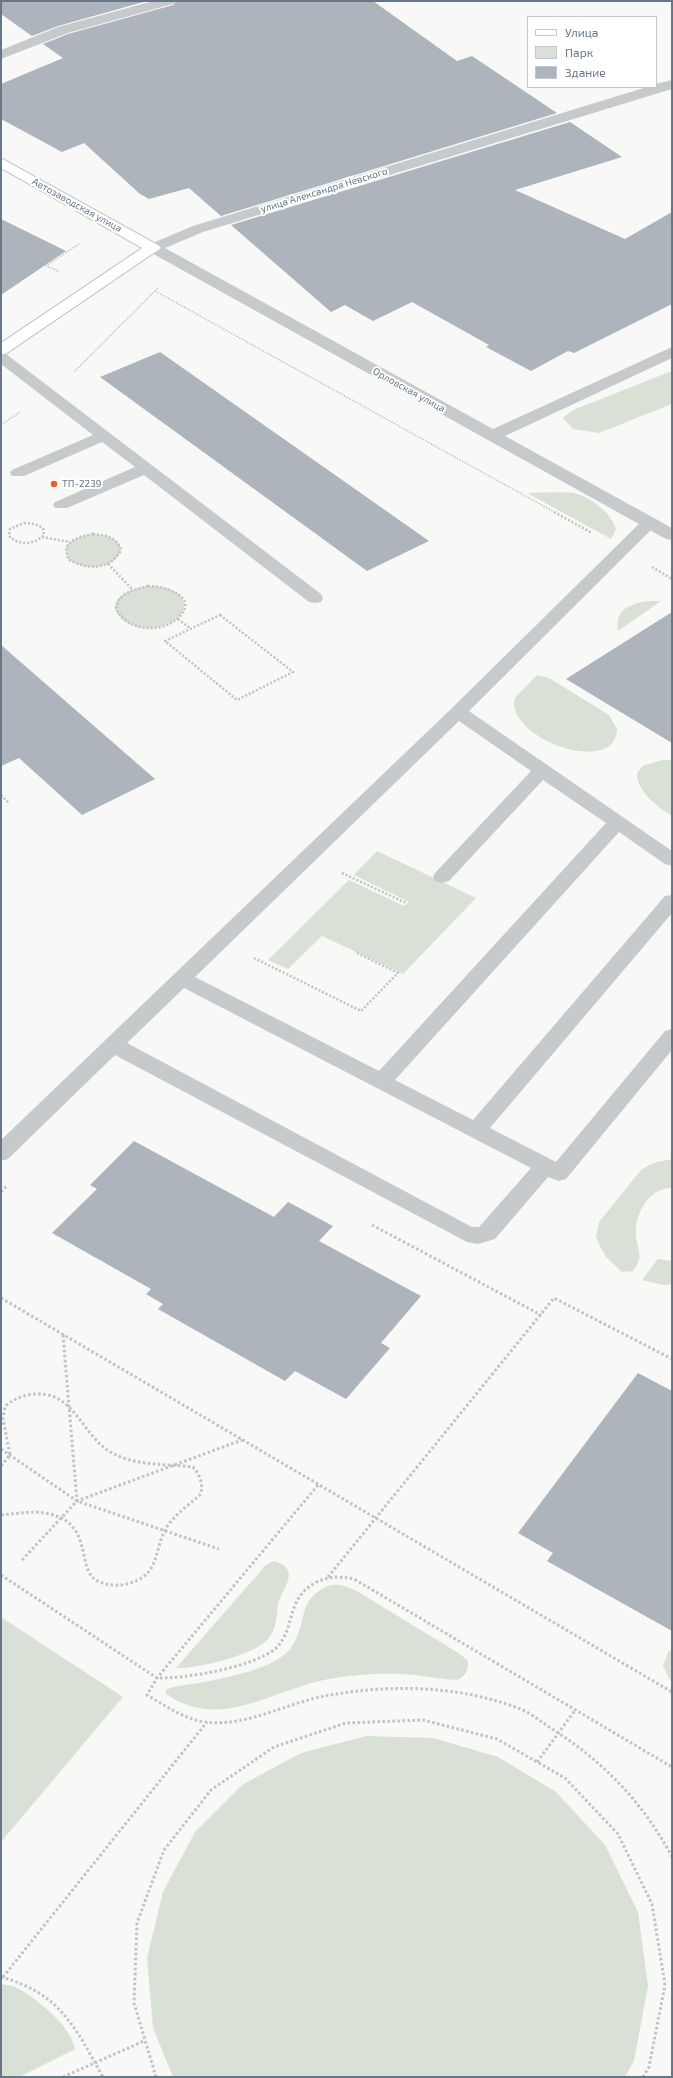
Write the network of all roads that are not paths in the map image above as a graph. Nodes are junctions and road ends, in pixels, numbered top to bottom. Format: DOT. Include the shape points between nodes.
graph roads {
  1 [pos="168,1"];
  2 [pos="1,55"];
  3 [pos="672,84"];
  4 [pos="1,162"];
  5 [pos="153,248"];
  6 [pos="1,350"];
  7 [pos="672,352"];
  8 [pos="1,357"];
  9 [pos="104,436"];
  10 [pos="492,436"];
  11 [pos="146,468"];
  12 [pos="18,472"];
  13 [pos="61,504"];
  14 [pos="650,522"];
  15 [pos="672,535"];
  16 [pos="315,598"];
  17 [pos="458,712"];
  18 [pos="542,770"];
  19 [pos="618,822"];
  20 [pos="672,860"];
  21 [pos="442,877"];
  22 [pos="672,901"];
  23 [pos="182,979"];
  24 [pos="672,1036"];
  25 [pos="113,1045"];
  26 [pos="381,1082"];
  27 [pos="476,1130"];
  28 [pos="1,1153"];
  29 [pos="545,1166"];
  1 -- 2 [label="street" via="63,30"];
  3 -- 5 [label="street, улица Александра Невского" via="211,224"];
  4 -- 5 [label="street, Автозаводская улица"];
  5 -- 6 [label="street, улица Александра Невского"];
  5 -- 10 [label="street, Орловская улица"];
  7 -- 10 [label="street"];
  8 -- 9 [label="lane"];
  9 -- 11 [label="lane"];
  9 -- 12 [label="lane"];
  10 -- 14 [label="street, Орловская улица"];
  11 -- 13 [label="lane"];
  11 -- 16 [label="lane"];
  14 -- 15 [label="street, Орловская улица"];
  14 -- 17 [label="lane"];
  17 -- 18 [label="lane"];
  17 -- 23 [label="lane"];
  18 -- 19 [label="lane"];
  18 -- 21 [label="lane"];
  19 -- 20 [label="lane"];
  19 -- 26 [label="lane"];
  22 -- 27 [label="lane"];
  23 -- 25 [label="lane"];
  23 -- 26 [label="lane"];
  24 -- 29 [label="lane" via="560,1173"];
  25 -- 28 [label="lane"];
  25 -- 29 [label="lane" via="467,1234 478,1236 487,1233"];
  26 -- 27 [label="lane"];
  27 -- 29 [label="lane"];
}
